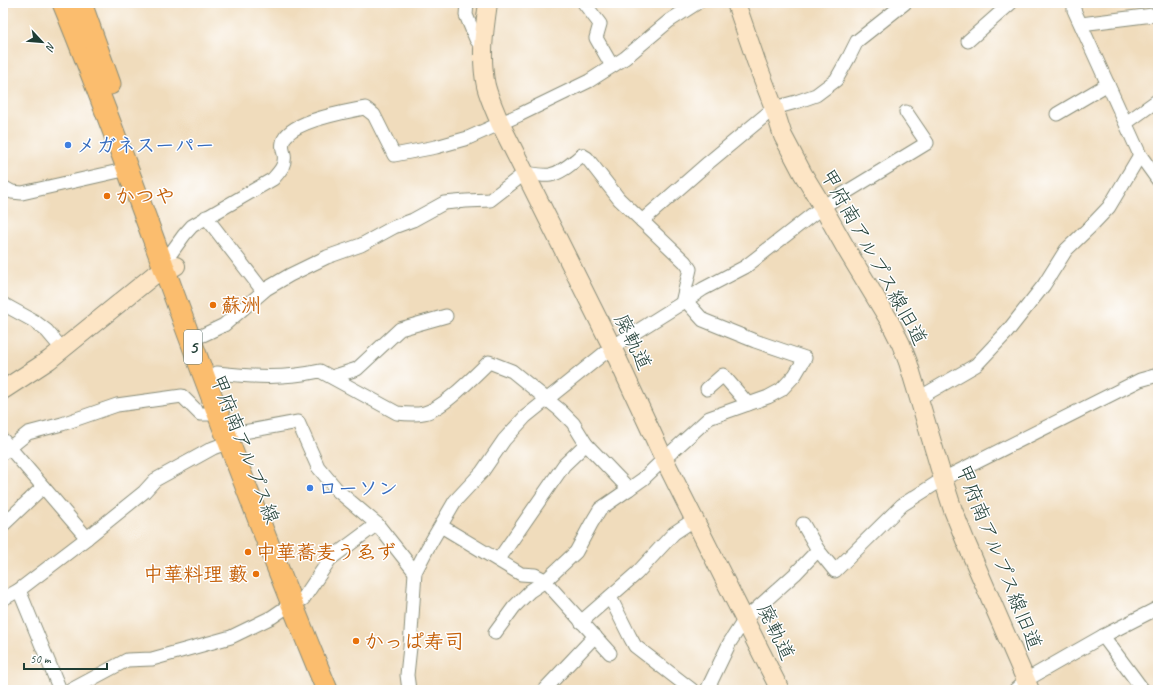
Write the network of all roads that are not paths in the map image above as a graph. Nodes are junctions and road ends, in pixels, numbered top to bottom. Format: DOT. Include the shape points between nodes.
graph roads {
  1 [pos="63,3"];
  2 [pos="81,3"];
  3 [pos="467,3"];
  4 [pos="488,3"];
  5 [pos="584,3"];
  6 [pos="697,3"];
  7 [pos="736,3"];
  8 [pos="905,3"];
  9 [pos="1011,3"];
  10 [pos="1074,3"];
  11 [pos="1158,17"];
  12 [pos="1081,24"];
  13 [pos="968,41"];
  14 [pos="483,49"];
  15 [pos="612,66"];
  16 [pos="1108,84"];
  17 [pos="1158,100"];
  18 [pos="774,108"];
  19 [pos="906,112"];
  20 [pos="1057,114"];
  21 [pos="500,123"];
  22 [pos="1126,123"];
  23 [pos="1140,155"];
  24 [pos="128,169"];
  25 [pos="525,173"];
  26 [pos="1158,180"];
  27 [pos="3,187"];
  28 [pos="822,207"];
  29 [pos="206,217"];
  30 [pos="642,221"];
  31 [pos="170,264"];
  32 [pos="264,291"];
  33 [pos="684,302"];
  34 [pos="3,304"];
  35 [pos="446,316"];
  36 [pos="203,335"];
  37 [pos="612,347"];
  38 [pos="62,350"];
  39 [pos="217,373"];
  40 [pos="1158,375"];
  41 [pos="332,377"];
  42 [pos="707,389"];
  43 [pos="3,390"];
  44 [pos="919,398"];
  45 [pos="547,399"];
  46 [pos="748,404"];
  47 [pos="218,414"];
  48 [pos="234,438"];
  49 [pos="586,444"];
  50 [pos="5,447"];
  51 [pos="664,459"];
  52 [pos="943,480"];
  53 [pos="43,486"];
  54 [pos="629,489"];
  55 [pos="695,519"];
  56 [pos="3,524"];
  57 [pos="377,524"];
  58 [pos="803,524"];
  59 [pos="441,526"];
  60 [pos="88,538"];
  61 [pos="818,550"];
  62 [pos="499,560"];
  63 [pos="415,572"];
  64 [pos="545,581"];
  65 [pos="19,590"];
  66 [pos="610,597"];
  67 [pos="3,599"];
  68 [pos="297,601"];
  69 [pos="1158,608"];
  70 [pos="745,619"];
  71 [pos="581,622"];
  72 [pos="495,634"];
  73 [pos="595,636"];
  74 [pos="1103,636"];
  75 [pos="610,653"];
  76 [pos="1024,687"];
  77 [pos="60,690"];
  78 [pos="71,690"];
  79 [pos="327,690"];
  80 [pos="340,690"];
  81 [pos="409,690"];
  82 [pos="544,690"];
  83 [pos="692,690"];
  84 [pos="707,690"];
  85 [pos="780,690"];
  86 [pos="1143,690"];
  1 -- 24 [label="main road, 甲府南アルプス線 / 5"];
  2 -- 31 [label="main road, 甲府南アルプス線 / 5" via="146,186"];
  3 -- 14 [label="street" via="466,15"];
  4 -- 14 [label="street, 廃軌道"];
  5 -- 15 [label="street" via="600,24 596,38"];
  6 -- 15 [label="street" via="669,21"];
  7 -- 18 [label="street, 甲府南アルプス線旧道"];
  8 -- 18 [label="street" via="857,40 836,80 816,95"];
  9 -- 13 [label="street"];
  10 -- 12 [label="street" via="1074,10"];
  11 -- 12 [label="street" via="1142,16"];
  12 -- 16 [label="street"];
  14 -- 21 [label="street, 廃軌道" via="486,87"];
  15 -- 21 [label="street" via="590,81"];
  16 -- 20 [label="street"];
  16 -- 22 [label="street"];
  17 -- 22 [label="street"];
  18 -- 28 [label="street, 甲府南アルプス線旧道" via="783,136"];
  18 -- 30 [label="street"];
  19 -- 28 [label="street" via="927,143"];
  21 -- 25 [label="street, 廃軌道"];
  21 -- 29 [label="street" via="468,138 394,155 374,116 365,108 326,116 295,128 285,136 282,144 285,159 274,179"];
  22 -- 23 [label="street"];
  23 -- 26 [label="street"];
  23 -- 44 [label="street" via="1109,207 1066,250 1044,285 1007,332 976,365"];
  24 -- 27 [label="street" via="22,193 12,192"];
  24 -- 31 [label="main road, 甲府南アルプス線 / 5"];
  25 -- 30 [label="street" via="551,175 582,155 619,199"];
  25 -- 32 [label="street" via="490,200 444,203 361,245 327,257 290,275"];
  25 -- 37 [label="street, 廃軌道"];
  28 -- 33 [label="street" via="745,267"];
  28 -- 44 [label="street, 甲府南アルプス線旧道" via="889,320 908,362"];
  29 -- 31 [label="street" via="184,235"];
  29 -- 32 [label="street"];
  30 -- 33 [label="street" via="690,269"];
  31 -- 36 [label="main road, 甲府南アルプス線 / 5"];
  31 -- 38 [label="street"];
  31 -- 47 [label="main road, 甲府南アルプス線 / 5"];
  32 -- 36 [label="street" via="224,325"];
  33 -- 37 [label="street"];
  33 -- 46 [label="street" via="703,320 805,358 782,390"];
  34 -- 38 [label="street" via="47,331"];
  35 -- 41 [label="street" via="400,329 357,369"];
  36 -- 39 [label="main road, 甲府南アルプス線 / 5"];
  37 -- 45 [label="street"];
  37 -- 51 [label="street, 廃軌道"];
  38 -- 43 [label="street"];
  39 -- 41 [label="street" via="273,377 320,371"];
  39 -- 48 [label="main road, 甲府南アルプス線 / 5"];
  40 -- 52 [label="street" via="1140,380"];
  41 -- 45 [label="street" via="396,413 424,413 436,409 489,362 512,371"];
  42 -- 46 [label="street" via="723,375"];
  44 -- 52 [label="street, 甲府南アルプス線旧道"];
  45 -- 49 [label="street" via="573,423"];
  45 -- 59 [label="street" via="525,417 504,440 482,472 455,501"];
  46 -- 51 [label="street" via="709,418"];
  47 -- 48 [label="main road, 甲府南アルプス線 / 5"];
  47 -- 50 [label="street" via="200,414 182,396 117,405 28,433"];
  48 -- 57 [label="street" via="298,422 318,467 338,492"];
  48 -- 60 [label="street" via="155,480"];
  48 -- 68 [label="main road, 甲府南アルプス線 / 5"];
  49 -- 54 [label="street"];
  49 -- 62 [label="street" via="564,465"];
  50 -- 53 [label="street"];
  51 -- 54 [label="street" via="643,480"];
  51 -- 55 [label="street, 廃軌道"];
  52 -- 61 [label="street" via="902,504 835,572"];
  52 -- 76 [label="street, 甲府南アルプス線旧道"];
  53 -- 56 [label="street"];
  53 -- 60 [label="street"];
  54 -- 64 [label="street" via="600,510 576,552"];
  55 -- 66 [label="street" via="674,533 637,573"];
  55 -- 70 [label="street, 廃軌道"];
  57 -- 63 [label="street"];
  57 -- 68 [label="street" via="330,559"];
  58 -- 61 [label="street"];
  59 -- 62 [label="street"];
  59 -- 63 [label="street"];
  60 -- 65 [label="street"];
  61 -- 70 [label="street"];
  62 -- 64 [label="street" via="522,574 535,575"];
  63 -- 81 [label="street" via="407,675"];
  64 -- 71 [label="street"];
  64 -- 72 [label="street" via="514,607"];
  65 -- 67 [label="street"];
  65 -- 77 [label="street"];
  66 -- 71 [label="street"];
  66 -- 83 [label="street" via="635,646"];
  68 -- 78 [label="street" via="272,617 231,637 152,659 127,660"];
  68 -- 79 [label="main road, 甲府南アルプス線 / 5"];
  68 -- 80 [label="main road, 甲府南アルプス線 / 5"];
  69 -- 74 [label="street"];
  70 -- 84 [label="street" via="730,642"];
  70 -- 85 [label="street, 廃軌道"];
  71 -- 73 [label="street"];
  73 -- 75 [label="street"];
  73 -- 82 [label="street"];
  74 -- 76 [label="street"];
  74 -- 86 [label="street"];
}
